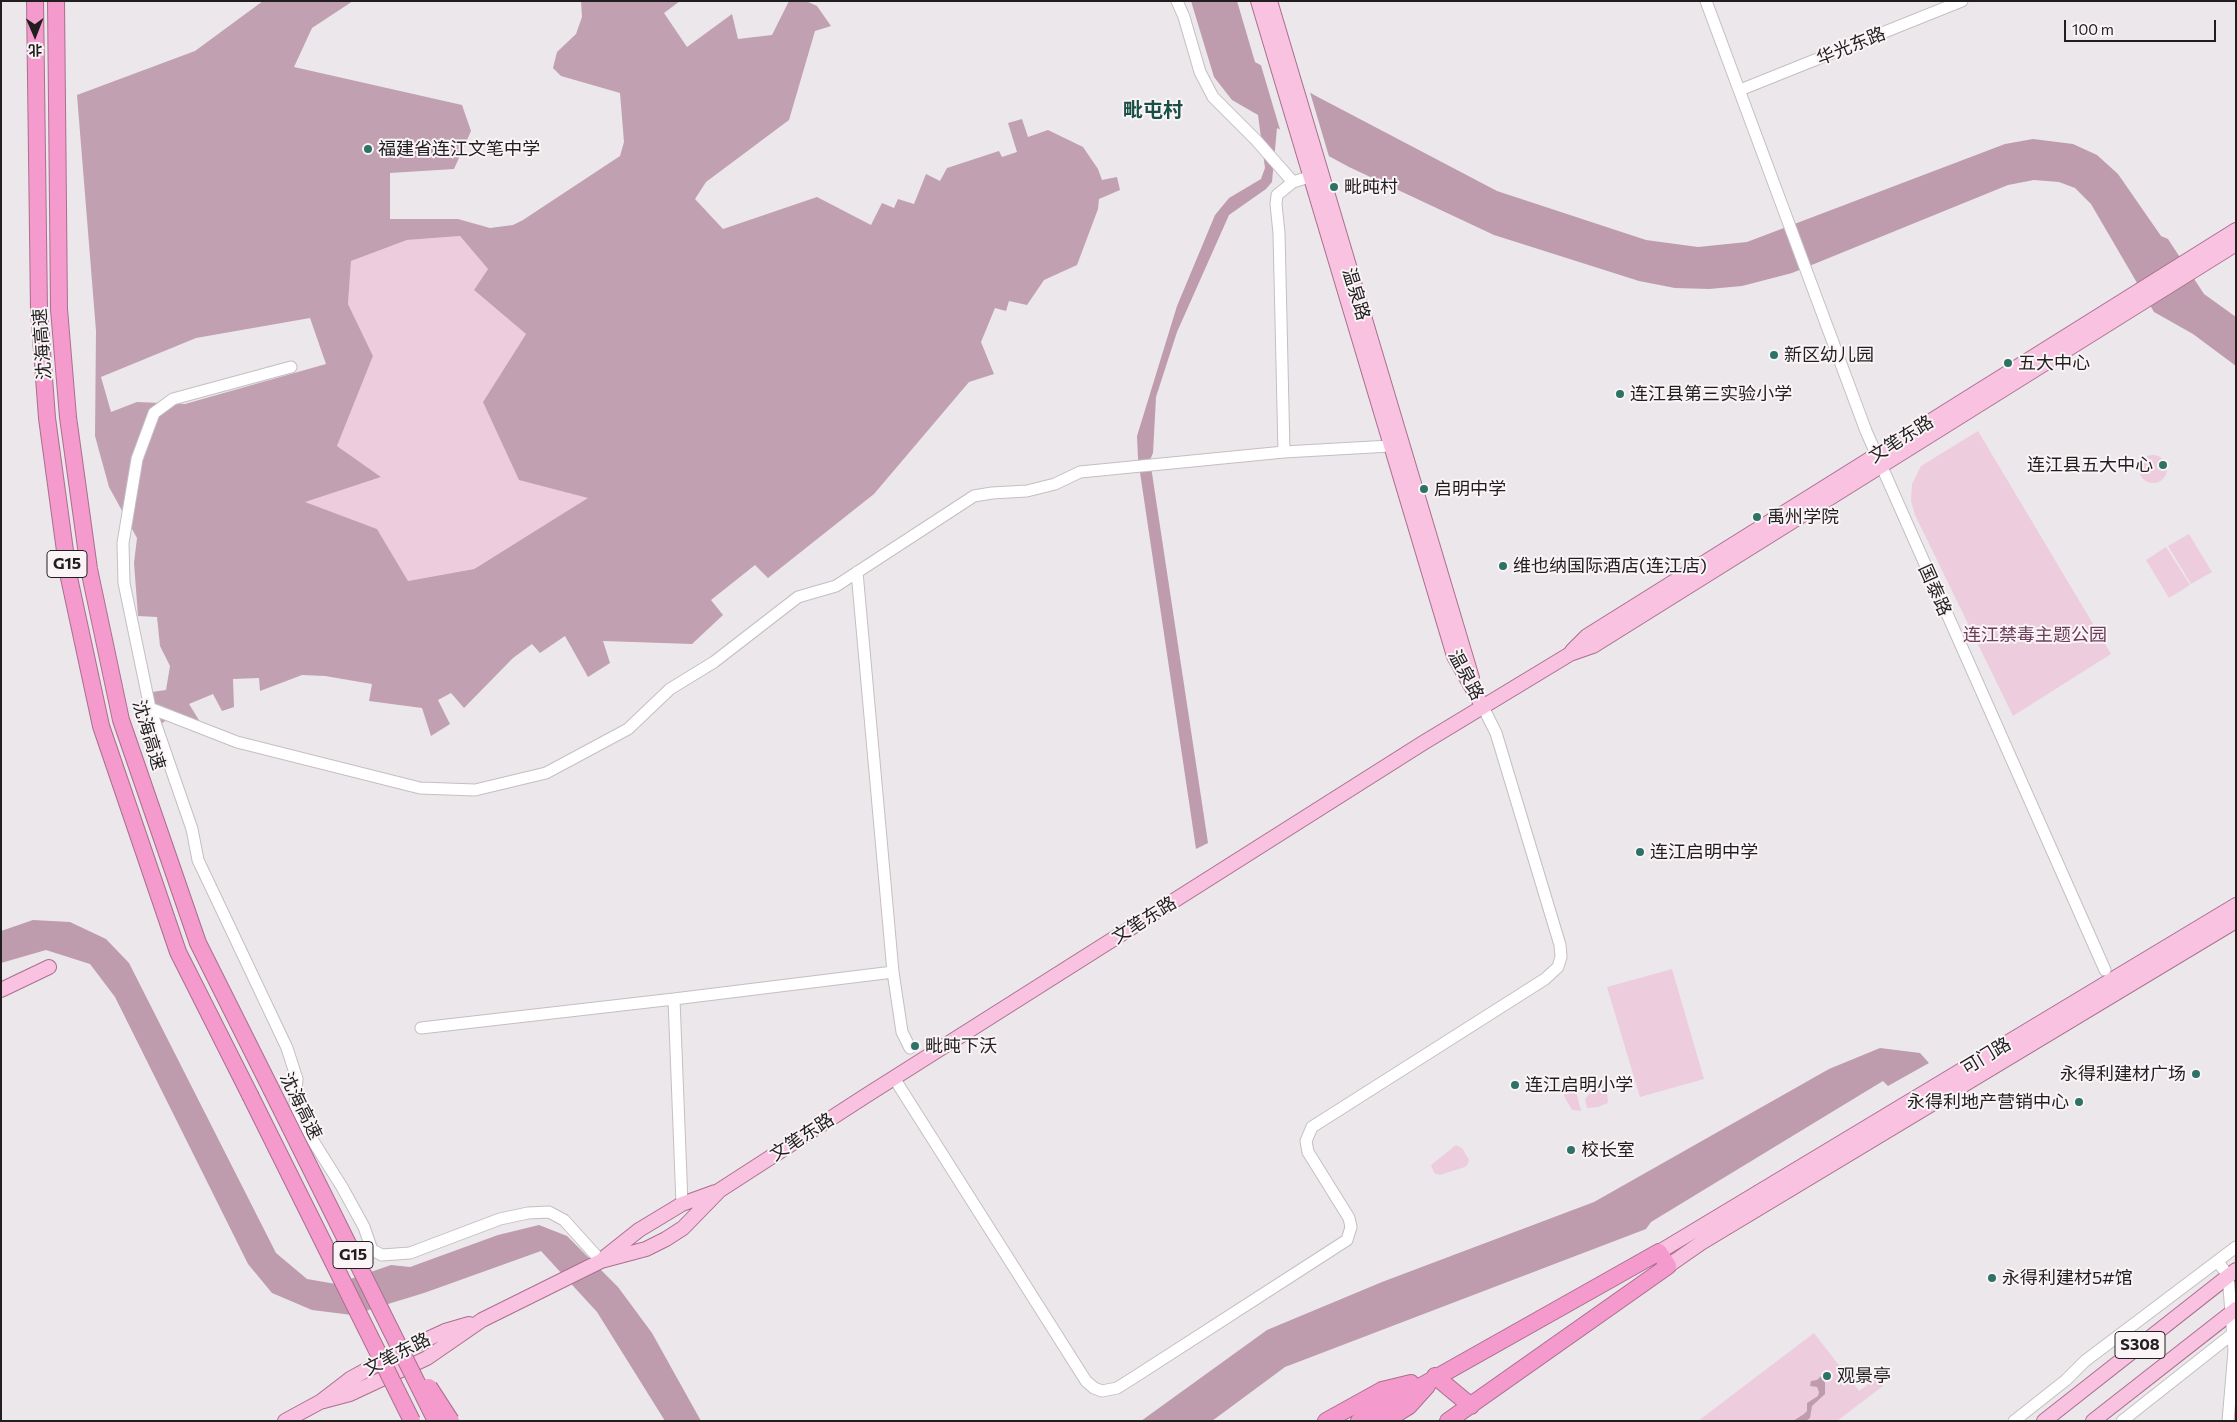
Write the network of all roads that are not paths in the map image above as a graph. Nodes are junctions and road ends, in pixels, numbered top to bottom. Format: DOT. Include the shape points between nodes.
graph roads {
  1 [pos="35,1"];
  2 [pos="56,1"];
  3 [pos="1177,1"];
  4 [pos="1706,1"];
  5 [pos="1962,1"];
  6 [pos="1262,2"];
  7 [pos="1740,90"];
  8 [pos="1309,156"];
  9 [pos="1310,177"];
  10 [pos="1293,182"];
  11 [pos="2236,230"];
  12 [pos="2236,244"];
  13 [pos="2187,267"];
  14 [pos="291,367"];
  15 [pos="1390,446"];
  16 [pos="1284,452"];
  17 [pos="1878,461"];
  18 [pos="857,572"];
  19 [pos="1483,707"];
  20 [pos="150,708"];
  21 [pos="2236,905"];
  22 [pos="2236,921"];
  23 [pos="49,967"];
  24 [pos="2105,970"];
  25 [pos="894,972"];
  26 [pos="1,990"];
  27 [pos="674,999"];
  28 [pos="421,1028"];
  29 [pos="910,1048"];
  30 [pos="894,1078"];
  31 [pos="720,1190"];
  32 [pos="682,1204"];
  33 [pos="2236,1246"];
  34 [pos="1659,1252"];
  35 [pos="601,1261"];
  36 [pos="2217,1261"];
  37 [pos="1668,1266"];
  38 [pos="2232,1272"];
  39 [pos="2233,1310"];
  40 [pos="390,1327"];
  41 [pos="2234,1332"];
  42 [pos="1435,1376"];
  43 [pos="1471,1406"];
  44 [pos="285,1421"];
  45 [pos="410,1421"];
  46 [pos="436,1421"];
  47 [pos="451,1421"];
  48 [pos="1326,1421"];
  49 [pos="1344,1421"];
  50 [pos="1359,1421"];
  51 [pos="1372,1421"];
  52 [pos="1385,1421"];
  53 [pos="1448,1421"];
  54 [pos="2014,1421"];
  55 [pos="2044,1421"];
  56 [pos="2094,1421"];
  57 [pos="2122,1421"];
  58 [pos="2228,1421"];
  1 -- 45 [label="highway, 沈海高速 / G15, bridge" via="39,310 47,418 68,573 101,726 178,952"];
  2 -- 40 [label="highway, 沈海高速 / G15, bridge" via="59,309 68,417 89,569 121,720 195,934"];
  3 -- 10 [label="street" via="1205,84 1213,97"];
  4 -- 7 [label="street, 国泰路"];
  5 -- 7 [label="street, 华光东路"];
  6 -- 8 [label="main road, 温泉路"];
  7 -- 17 [label="street, 国泰路"];
  8 -- 9 [label="main road, 温泉路"];
  8 -- 19 [label="main road, 温泉路" via="1462,649"];
  9 -- 10 [label="street"];
  9 -- 15 [label="main road, 温泉路"];
  10 -- 16 [label="street" via="1277,195 1276,204"];
  11 -- 13 [label="main road, 文笔东路"];
  12 -- 13 [label="main road, 文笔东路"];
  13 -- 17 [label="main road, 文笔东路"];
  14 -- 20 [label="street" via="173,399 154,413 136,459 123,543 124,583"];
  15 -- 16 [label="street"];
  15 -- 19 [label="main road, 温泉路" via="1456,663"];
  16 -- 18 [label="street" via="1080,472 1055,484 1027,491 974,496"];
  17 -- 19 [label="main road, 文笔东路" via="1594,646 1570,654"];
  17 -- 24 [label="street, 国泰路"];
  18 -- 20 [label="street" via="836,586 798,597 714,662 670,689 628,729 546,773 475,790 420,788 237,742"];
  18 -- 25 [label="street"];
  19 -- 30 [label="main road, 文笔东路"];
  19 -- 30 [label="street" via="1496,733 1560,945 1558,967 1545,979 1312,1127 1306,1142 1308,1152 1349,1218 1351,1227 1347,1240 1133,1378 1117,1388 1102,1391 1086,1381"];
  20 -- 35 [label="street" via="192,829 198,860 287,1048 297,1079 295,1104 298,1117 364,1227 372,1250 382,1255 410,1254 500,1219 549,1212 564,1220"];
  21 -- 34 [label="main road, 可门路"];
  22 -- 37 [label="main road, 可门路" via="1701,1243"];
  23 -- 26 [label="main road"];
  25 -- 27 [label="street"];
  25 -- 29 [label="street" via="902,1032"];
  27 -- 28 [label="street"];
  27 -- 32 [label="street"];
  30 -- 31 [label="main road, 文笔东路"];
  31 -- 32 [label="main road, 文笔东路"];
  31 -- 35 [label="main road, 文笔东路" via="683,1228 666,1239 646,1249"];
  32 -- 35 [label="main road, 文笔东路" via="639,1230"];
  33 -- 36 [label="street"];
  34 -- 37 [label="highway"];
  34 -- 42 [label="highway"];
  35 -- 44 [label="main road, 文笔东路" via="482,1320 445,1331 397,1353"];
  36 -- 38 [label="street"];
  36 -- 54 [label="street" via="2085,1361"];
  37 -- 43 [label="highway"];
  38 -- 39 [label="street"];
  38 -- 55 [label="main road, S308"];
  39 -- 41 [label="street"];
  39 -- 56 [label="main road, S308"];
  40 -- 46 [label="highway, 沈海高速 / G15, bridge"];
  40 -- 47 [label="highway, bridge"];
  41 -- 57 [label="street"];
  41 -- 58 [label="street"];
  42 -- 43 [label="highway"];
  42 -- 48 [label="highway" via="1382,1390"];
  42 -- 49 [label="highway" via="1394,1391"];
  42 -- 50 [label="highway"];
  42 -- 51 [label="highway"];
  42 -- 52 [label="highway" via="1409,1406"];
  43 -- 53 [label="highway"];
}
